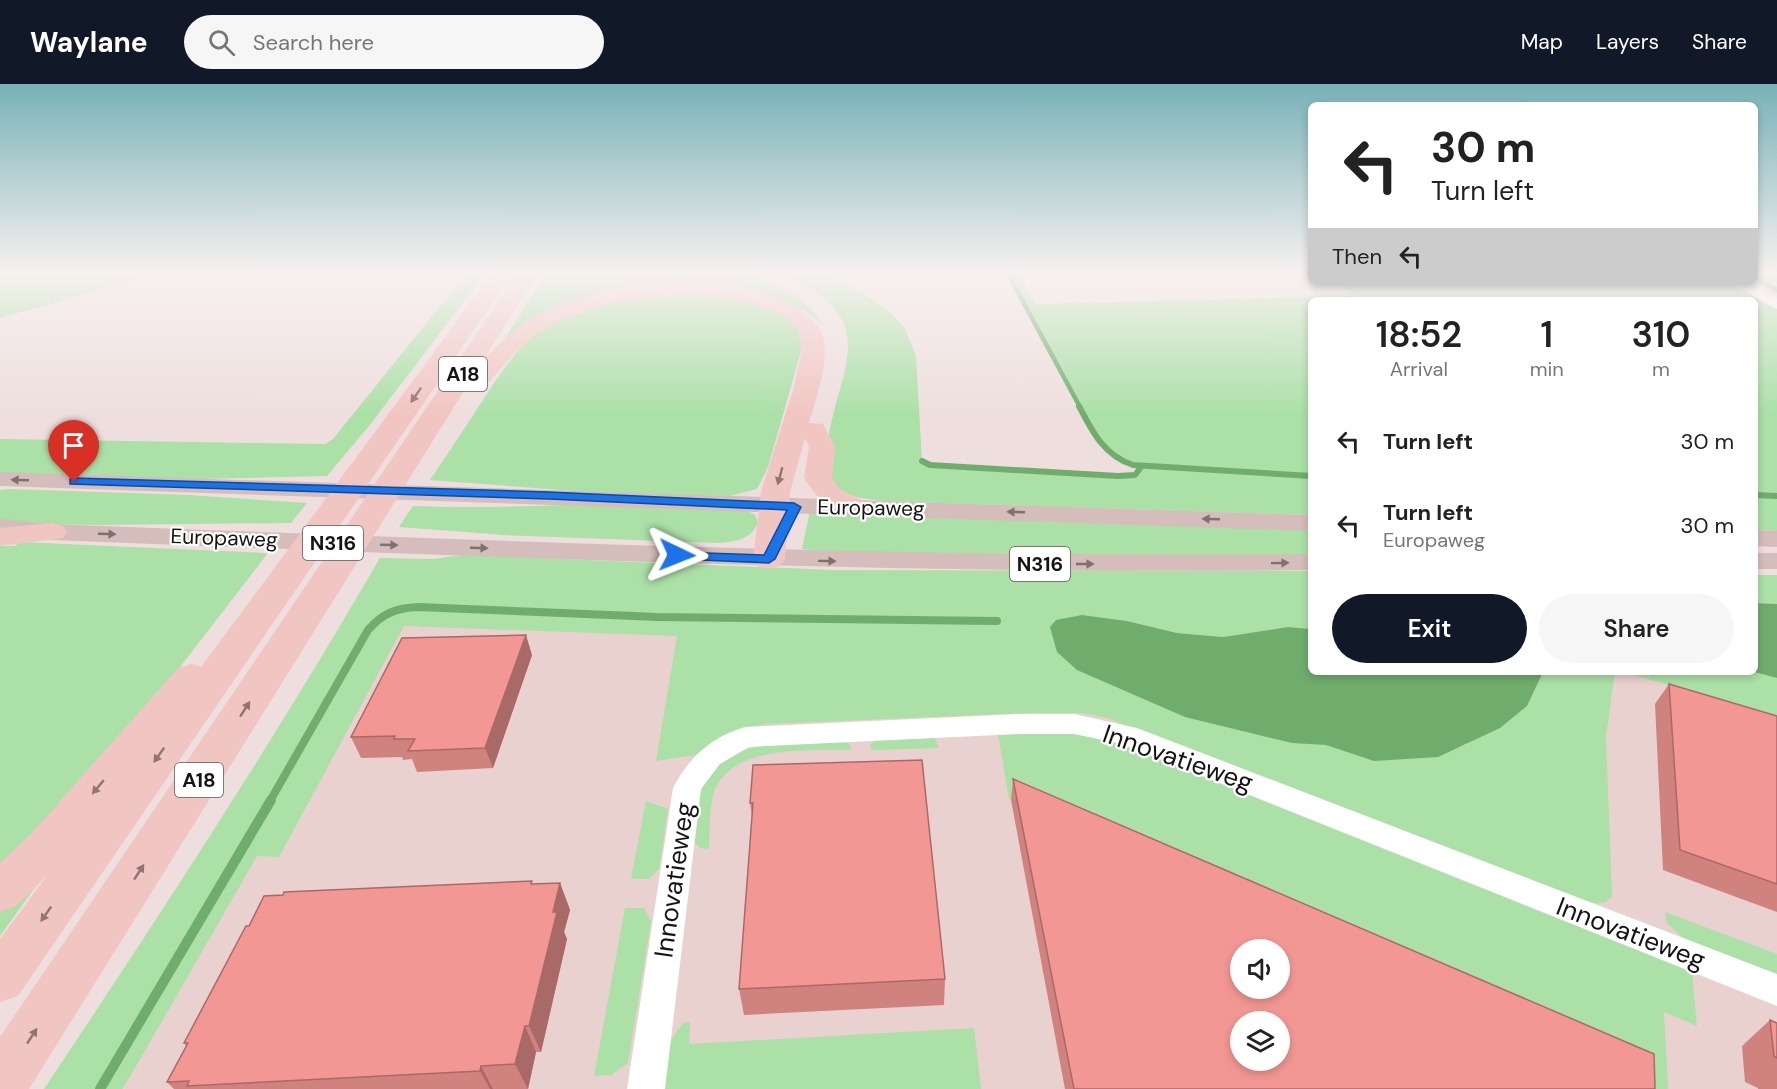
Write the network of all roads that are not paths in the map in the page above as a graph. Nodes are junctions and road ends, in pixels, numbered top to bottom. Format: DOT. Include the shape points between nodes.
graph roads {
  1 [pos="469,321"];
  2 [pos="497,321"];
  3 [pos="545,321"];
  4 [pos="803,321"];
  5 [pos="826,321"];
  6 [pos="814,430"];
  7 [pos="399,475"];
  8 [pos="0,479"];
  9 [pos="852,506"];
  10 [pos="783,507"];
  11 [pos="1308,523"];
  12 [pos="0,527"];
  13 [pos="52,532"];
  14 [pos="0,537"];
  15 [pos="1758,538"];
  16 [pos="1777,539"];
  17 [pos="769,559"];
  18 [pos="1758,561"];
  19 [pos="1777,561"];
  20 [pos="1308,562"];
  21 [pos="290,571"];
  22 [pos="0,892"];
  23 [pos="0,979"];
  24 [pos="1777,990"];
  25 [pos="0,1084"];
  26 [pos="646,1089"];
  1 -- 21 [label="highway, A18, one-way"];
  2 -- 7 [label="highway, A18"];
  7 -- 3 [label="highway, A18, one-way" via="508,345"];
  4 -- 10 [label="highway, A18, one-way" via="812,336 812,356"];
  5 -- 6 [label="highway, A18" via="831,333 831,366"];
  6 -- 9 [label="highway, A18" via="822,447 818,478 832,496"];
  6 -- 10 [label="highway, A18"];
  25 -- 7 [label="highway, A18, one-way"];
  10 -- 8 [label="main road, Europaweg, one-way"];
  9 -- 10 [label="main road, Europaweg"];
  11 -- 9 [label="main road, Europaweg, one-way"];
  10 -- 17 [label="highway, A18"];
  12 -- 13 [label="main road, Europaweg / N316"];
  13 -- 14 [label="highway"];
  13 -- 17 [label="main road, Europaweg / N316, one-way"];
  15 -- 16 [label="main road"];
  17 -- 20 [label="main road, Europaweg / N316, one-way" via="1164,565"];
  18 -- 19 [label="main road"];
  21 -- 22 [label="highway, A18, one-way" via="200,666 46,848"];
  21 -- 23 [label="highway, A18, one-way"];
  24 -- 26 [label="street, Innovatieweg" via="1127,735 1074,724 1018,724 744,737 722,747 703,763 687,788"];
}
